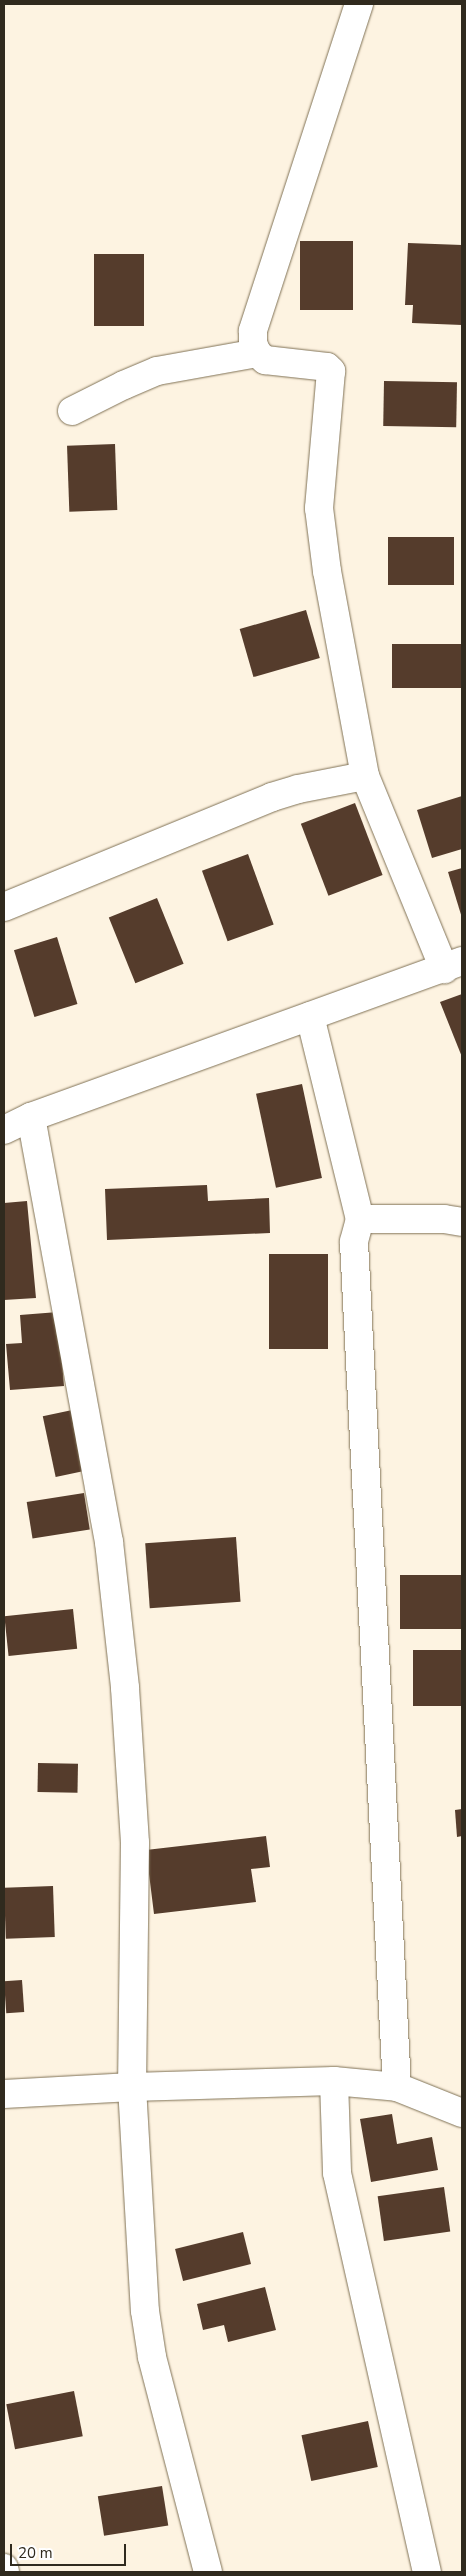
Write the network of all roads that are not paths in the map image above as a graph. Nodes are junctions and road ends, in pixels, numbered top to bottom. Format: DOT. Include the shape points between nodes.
graph roads {
  1 [pos="359,4"];
  2 [pos="257,353"];
  3 [pos="72,411"];
  4 [pos="365,776"];
  5 [pos="4,907"];
  6 [pos="453,965"];
  7 [pos="310,1016"];
  8 [pos="31,1117"];
  9 [pos="4,1130"];
  10 [pos="360,1219"];
  11 [pos="462,1222"];
  12 [pos="334,2081"];
  13 [pos="132,2087"];
  14 [pos="396,2087"];
  15 [pos="4,2094"];
  16 [pos="462,2113"];
  17 [pos="4,2568"];
  18 [pos="5,2572"];
  19 [pos="208,2572"];
  20 [pos="427,2572"];
  1 -- 2 [label="street" via="252,331"];
  2 -- 3 [label="street" via="157,371"];
  2 -- 4 [label="street" via="265,360 327,367 331,371 319,508 327,571"];
  4 -- 5 [label="street" via="298,789 272,798"];
  4 -- 6 [label="street"];
  6 -- 7 [label="street"];
  7 -- 8 [label="street"];
  7 -- 10 [label="street"];
  8 -- 9 [label="street"];
  8 -- 13 [label="street" via="108,1542 124,1678 136,1843"];
  10 -- 11 [label="street"];
  10 -- 14 [label="street" via="354,1242"];
  12 -- 13 [label="street"];
  12 -- 14 [label="street"];
  12 -- 20 [label="street" via="338,2180"];
  13 -- 15 [label="street"];
  13 -- 19 [label="street" via="146,2311 152,2357"];
  14 -- 16 [label="street"];
  17 -- 18 [label="street"];
}
